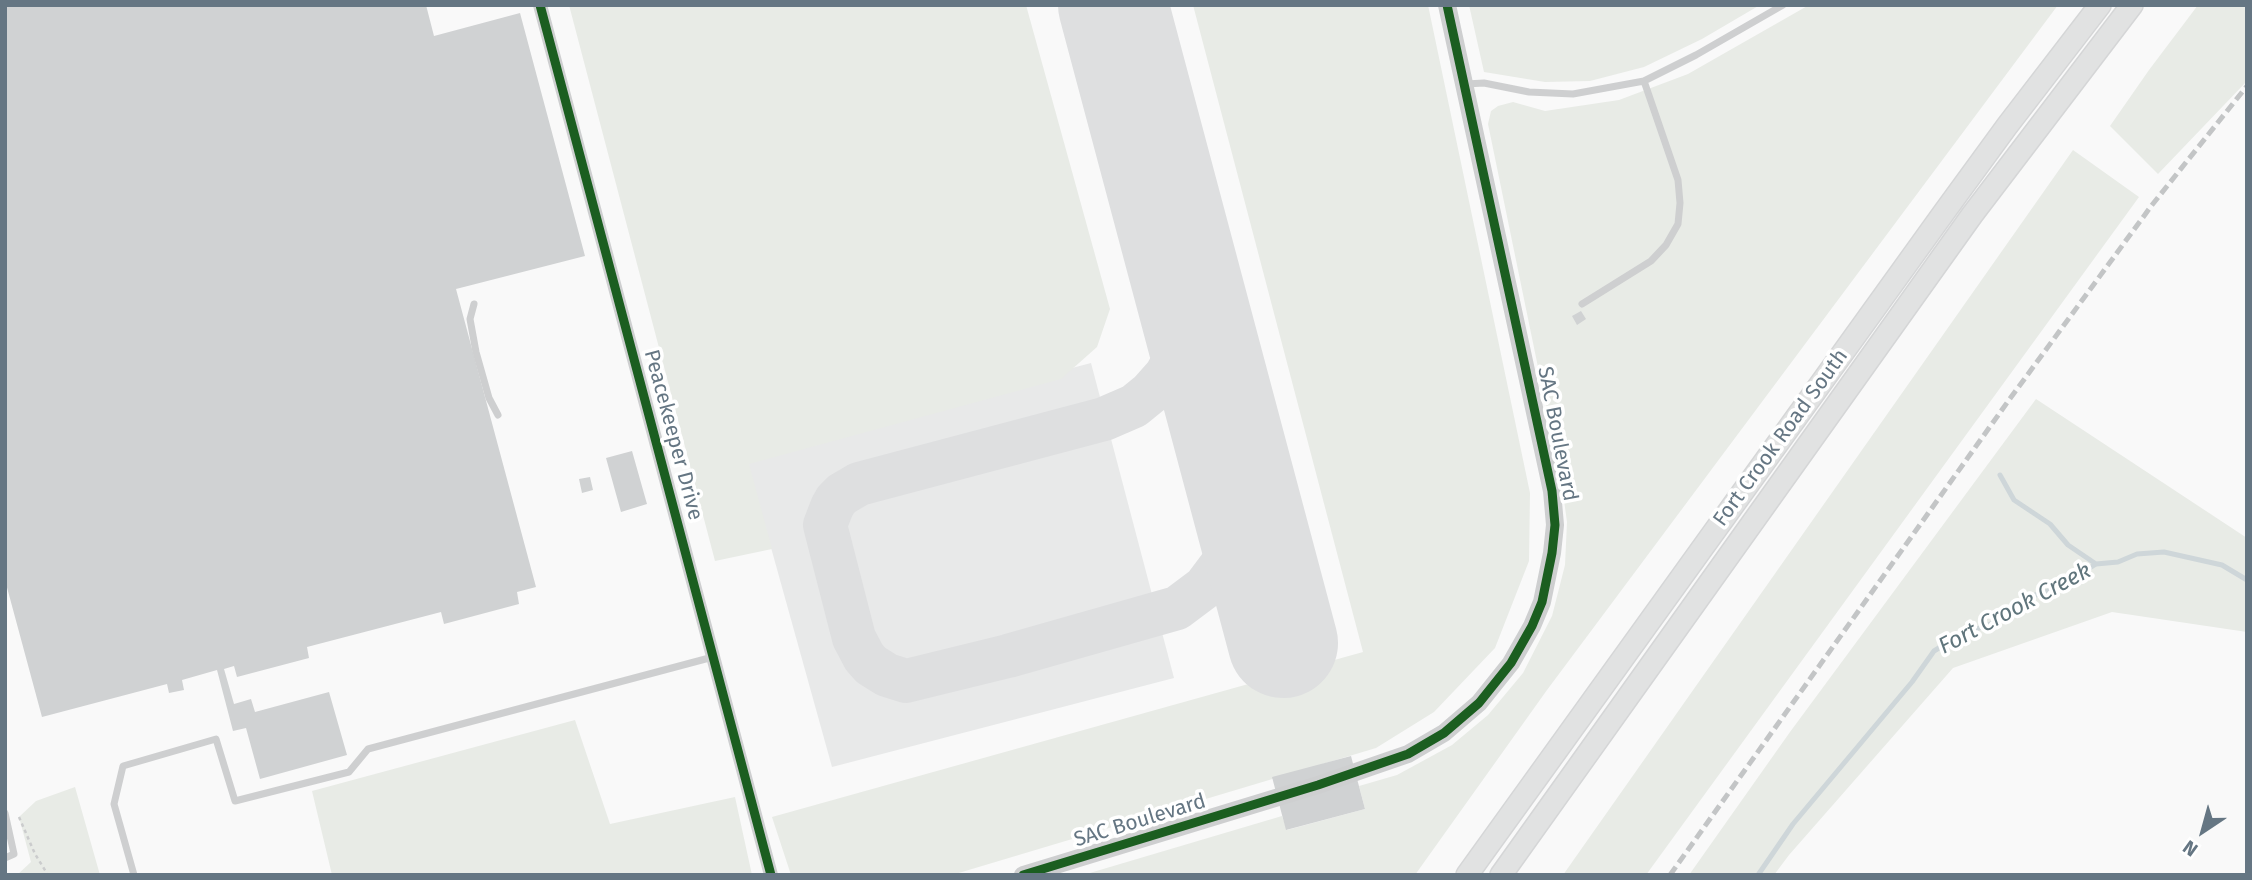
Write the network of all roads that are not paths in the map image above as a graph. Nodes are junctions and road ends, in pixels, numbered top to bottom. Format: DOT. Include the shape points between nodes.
graph roads {
  1 [pos="540,5"];
  2 [pos="1447,5"];
  3 [pos="1783,5"];
  4 [pos="2100,5"];
  5 [pos="2132,5"];
  6 [pos="1644,81"];
  7 [pos="1465,84"];
  8 [pos="474,304"];
  9 [pos="1582,304"];
  10 [pos="498,415"];
  11 [pos="713,657"];
  12 [pos="6,814"];
  13 [pos="5,858"];
  14 [pos="134,875"];
  15 [pos="771,875"];
  16 [pos="1023,875"];
  17 [pos="1467,875"];
  18 [pos="1501,875"];
  1 -- 11 [label="street, Peacekeeper Drive"];
  2 -- 7 [label="street, SAC Boulevard"];
  3 -- 6 [label="lane"];
  4 -- 17 [label="main road, Fort Crook Road South" via="1960,189"];
  5 -- 18 [label="main road, Fort Crook Road South" via="1972,215"];
  6 -- 7 [label="lane" via="1573,94"];
  6 -- 9 [label="lane" via="1678,180 1678,224 1651,261"];
  7 -- 16 [label="street, SAC Boulevard" via="1552,491 1555,525 1548,578 1520,649 1479,703 1444,733 1408,754"];
  8 -- 10 [label="lane" via="470,319 476,352"];
  11 -- 14 [label="lane" via="368,749 349,772 235,801 216,739 123,766 114,804"];
  11 -- 15 [label="street, Peacekeeper Drive"];
  12 -- 13 [label="lane" via="15,854"];
}
